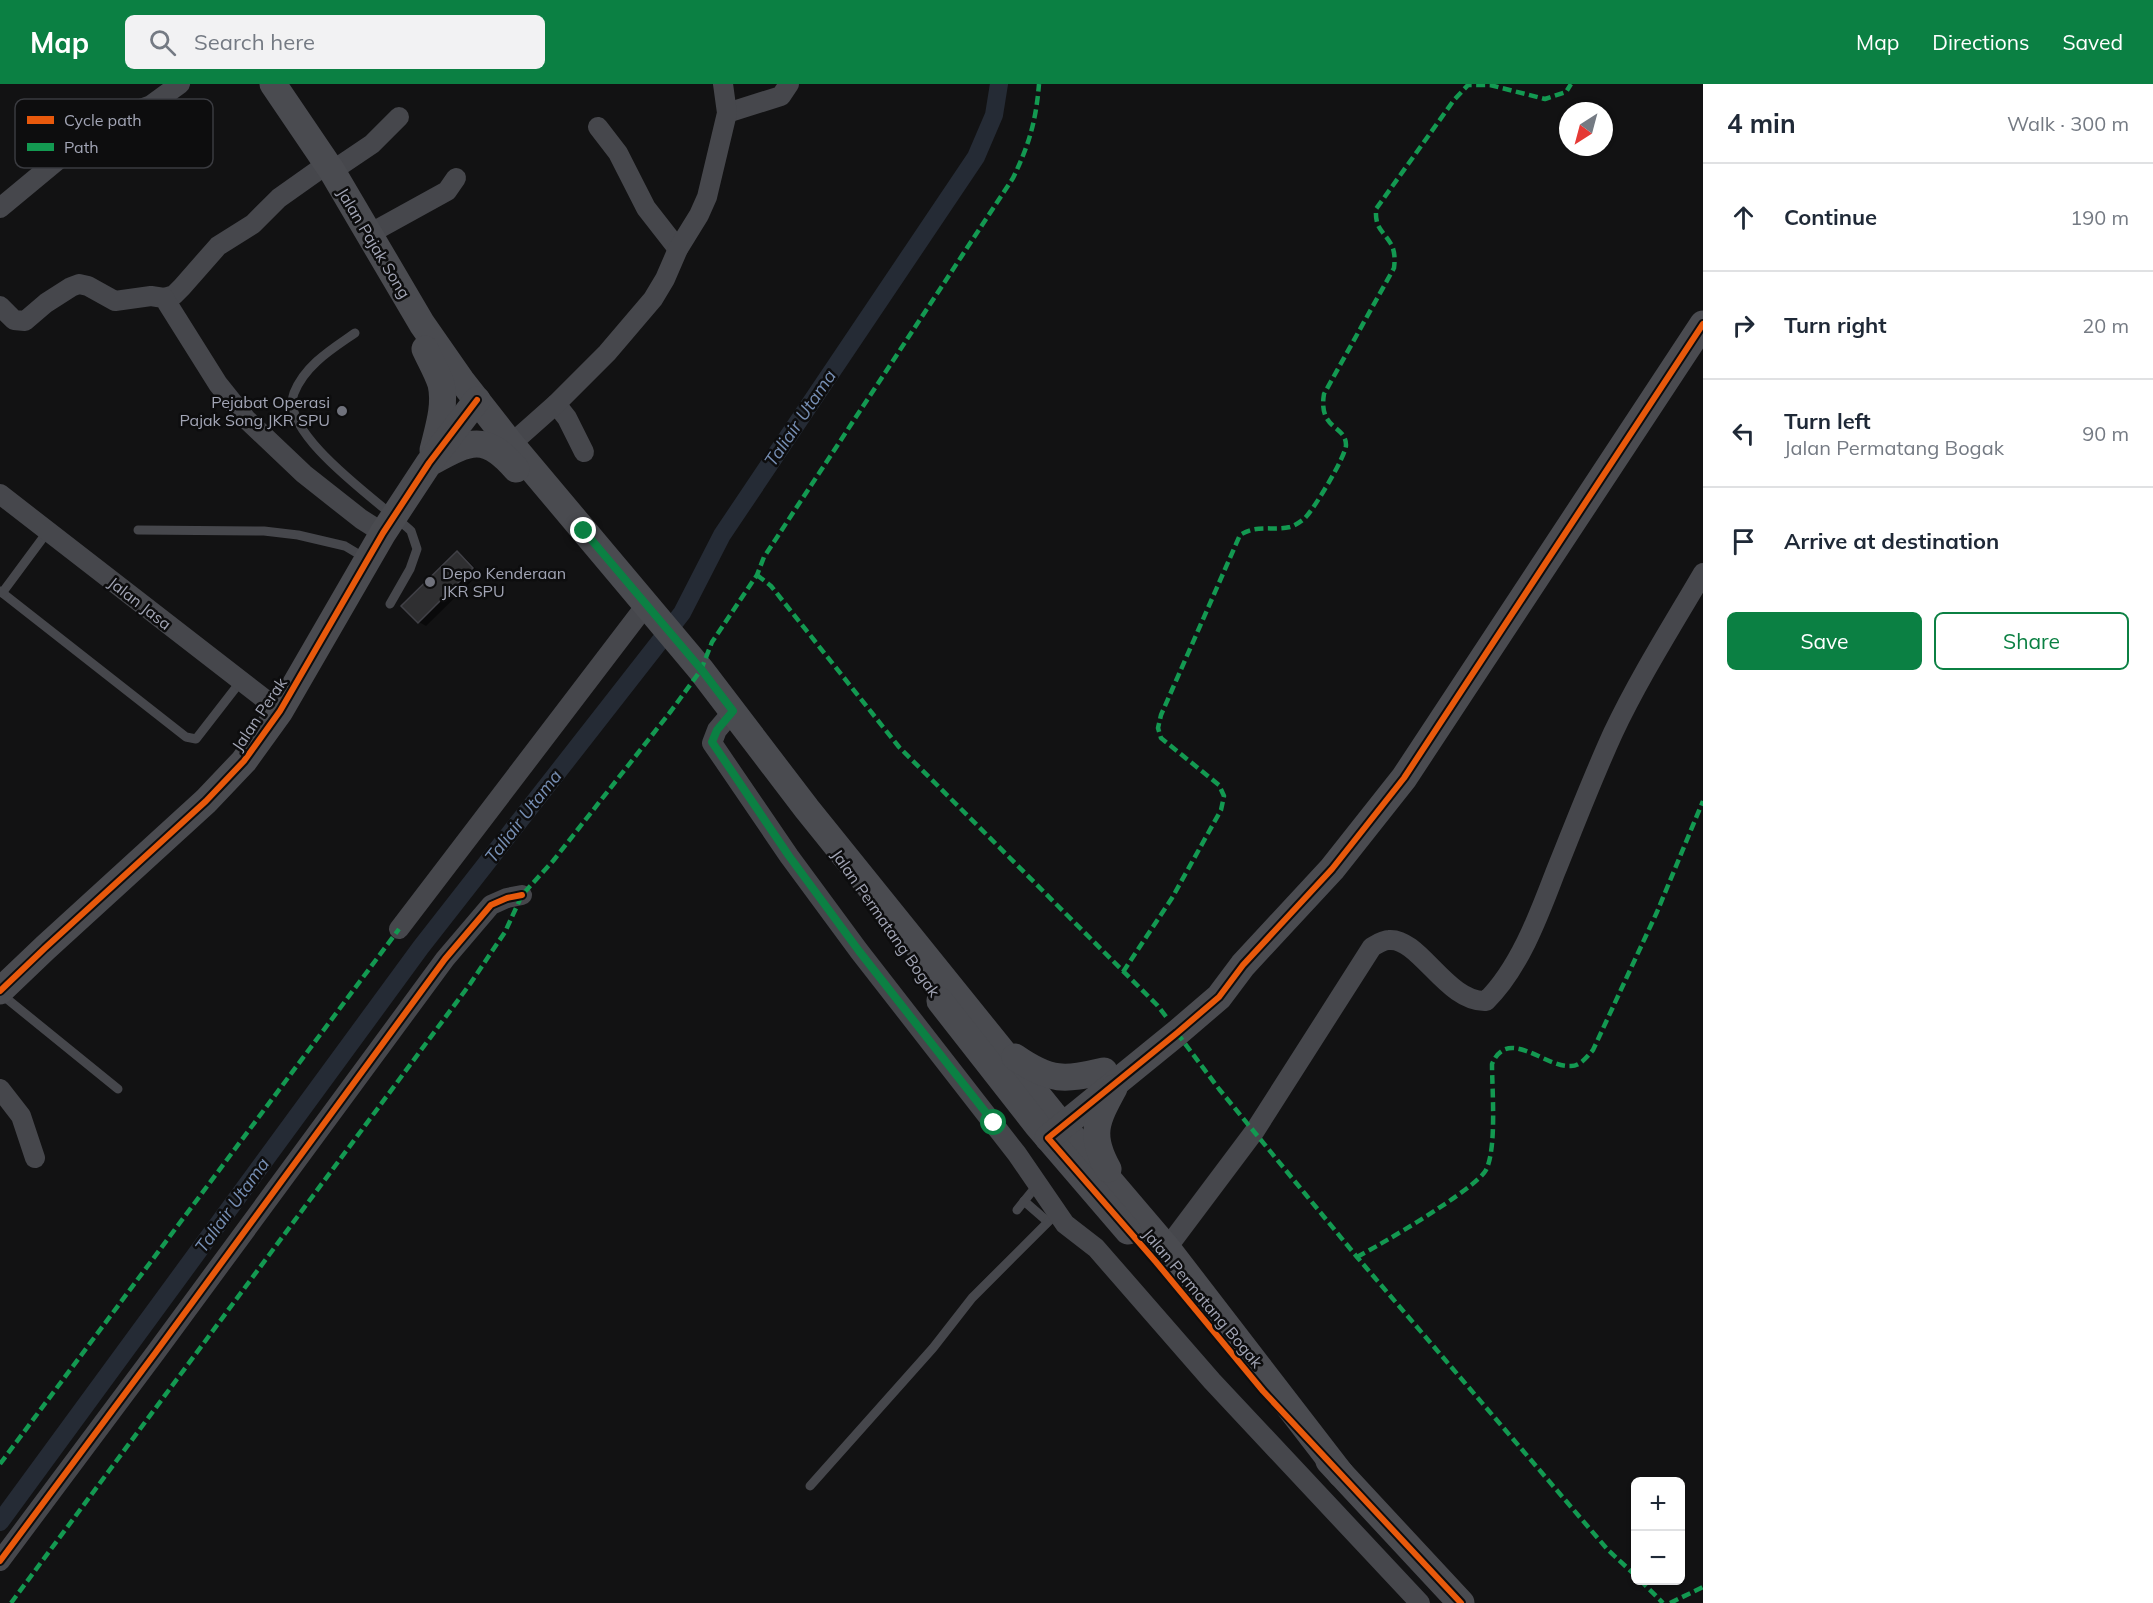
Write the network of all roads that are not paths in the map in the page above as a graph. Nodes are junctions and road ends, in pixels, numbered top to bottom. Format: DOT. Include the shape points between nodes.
graph roads {
  1 [pos="180,84"];
  2 [pos="273,84"];
  3 [pos="723,84"];
  4 [pos="789,84"];
  5 [pos="159,99"];
  6 [pos="727,113"];
  7 [pos="399,117"];
  8 [pos="598,127"];
  9 [pos="48,168"];
  10 [pos="330,168"];
  11 [pos="456,178"];
  12 [pos="0,208"];
  13 [pos="369,234"];
  14 [pos="678,249"];
  15 [pos="164,298"];
  16 [pos="0,306"];
  17 [pos="422,324"];
  18 [pos="1703,324"];
  19 [pos="355,333"];
  20 [pos="477,400"];
  21 [pos="556,404"];
  22 [pos="511,444"];
  23 [pos="584,452"];
  24 [pos="429,463"];
  25 [pos="0,494"];
  26 [pos="389,524"];
  27 [pos="138,530"];
  28 [pos="48,531"];
  29 [pos="367,559"];
  30 [pos="1703,573"];
  31 [pos="621,575"];
  32 [pos="1,592"];
  33 [pos="390,604"];
  34 [pos="650,610"];
  35 [pos="241,681"];
  36 [pos="280,711"];
  37 [pos="733,711"];
  38 [pos="807,809"];
  39 [pos="522,895"];
  40 [pos="399,929"];
  41 [pos="0,992"];
  42 [pos="1000,1047"];
  43 [pos="1110,1077"];
  44 [pos="0,1089"];
  45 [pos="118,1089"];
  46 [pos="1050,1125"];
  47 [pos="35,1158"];
  48 [pos="1038,1184"];
  49 [pos="1124,1196"];
  50 [pos="1024,1202"];
  51 [pos="1017,1210"];
  52 [pos="1053,1216"];
  53 [pos="1167,1248"];
  54 [pos="1341,1474"];
  55 [pos="810,1486"];
  56 [pos="0,1562"];
  57 [pos="1420,1603"];
  58 [pos="1461,1603"];
  1 -- 5 [label="street"];
  2 -- 10 [label="street, Jalan Pajak Song"];
  3 -- 6 [label="street"];
  4 -- 6 [label="street" via="781,96"];
  6 -- 14 [label="street" via="706,197"];
  7 -- 10 [label="street" via="372,144"];
  8 -- 14 [label="street" via="618,153 646,208"];
  9 -- 12 [label="street"];
  10 -- 13 [label="street, Jalan Pajak Song"];
  10 -- 15 [label="street" via="279,198 254,224 218,246 174,295"];
  11 -- 13 [label="street" via="447,191"];
  13 -- 17 [label="street, Jalan Pajak Song"];
  14 -- 21 [label="street" via="653,299"];
  15 -- 16 [label="street" via="115,301 79,284 46,303 26,321 14,320"];
  15 -- 26 [label="street" via="218,384 246,419 304,474 361,519"];
  17 -- 20 [label="street, Jalan Pajak Song"];
  17 -- 24 [label="street" via="421,340 441,384 442,400"];
  18 -- 43 [label="street" via="1404,778 1332,869 1243,965 1219,997"];
  19 -- 26 [label="lane" via="317,359 293,394 294,406 303,432"];
  20 -- 22 [label="street, Jalan Permatang Bogak"];
  20 -- 24 [label="street, Jalan Perak"];
  21 -- 22 [label="street"];
  21 -- 23 [label="street"];
  22 -- 31 [label="street, Jalan Permatang Bogak"];
  24 -- 26 [label="street, Jalan Perak"];
  24 -- 31 [label="street" via="459,447 491,445 507,457 581,545"];
  25 -- 28 [label="street, Jalan Jasa"];
  26 -- 29 [label="street, Jalan Perak"];
  26 -- 33 [label="lane" via="411,531 417,549"];
  27 -- 29 [label="lane" via="298,535 345,546"];
  28 -- 32 [label="lane"];
  28 -- 35 [label="street, Jalan Jasa"];
  29 -- 36 [label="street, Jalan Perak"];
  30 -- 53 [label="street" via="1614,731 1541,909 1499,989 1486,1001 1474,1001 1399,942 1387,939 1372,947 1254,1132"];
  31 -- 34 [label="street, Jalan Permatang Bogak"];
  32 -- 35 [label="lane" via="186,737 196,739"];
  34 -- 37 [label="street, Jalan Permatang Bogak"];
  34 -- 40 [label="street"];
  35 -- 36 [label="street, Jalan Jasa"];
  36 -- 41 [label="street, Jalan Perak" via="244,761 206,801"];
  37 -- 38 [label="street, Jalan Permatang Bogak"];
  37 -- 48 [label="street" via="712,742 859,951"];
  38 -- 42 [label="street, Jalan Permatang Bogak"];
  38 -- 46 [label="street, Jalan Permatang Bogak" via="877,915 983,1058"];
  39 -- 56 [label="street" via="491,905 445,959"];
  41 -- 45 [label="lane"];
  42 -- 43 [label="street" via="1049,1076"];
  42 -- 46 [label="street, Jalan Permatang Bogak"];
  43 -- 46 [label="street"];
  43 -- 49 [label="street" via="1096,1139 1100,1154"];
  44 -- 47 [label="street" via="21,1116"];
  46 -- 49 [label="street, Jalan Permatang Bogak"];
  46 -- 54 [label="street, Jalan Permatang Bogak" via="1263,1391"];
  48 -- 50 [label="lane"];
  48 -- 52 [label="street"];
  49 -- 53 [label="street, Jalan Permatang Bogak"];
  50 -- 51 [label="lane"];
  50 -- 52 [label="lane"];
  52 -- 55 [label="lane" via="972,1298 933,1348"];
  52 -- 57 [label="street" via="1096,1248 1212,1381"];
  53 -- 54 [label="street, Jalan Permatang Bogak"];
  54 -- 58 [label="street, Jalan Permatang Bogak"];
}
